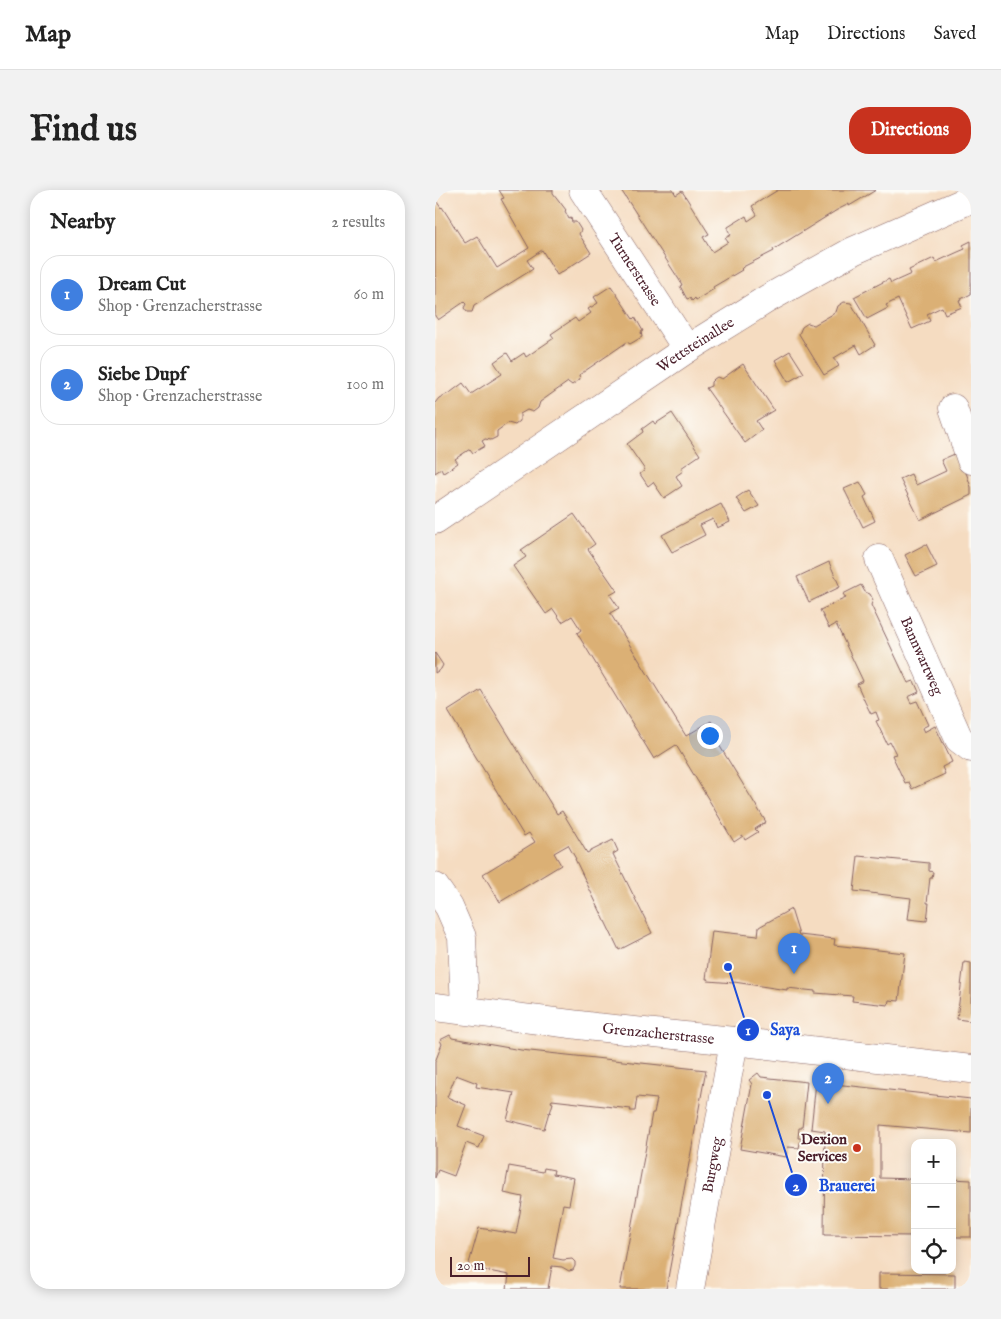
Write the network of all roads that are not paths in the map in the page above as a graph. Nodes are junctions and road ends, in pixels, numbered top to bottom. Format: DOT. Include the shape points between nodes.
graph roads {
  1 [pos="583,190"];
  2 [pos="971,199"];
  3 [pos="687,349"];
  4 [pos="953,408"];
  5 [pos="971,460"];
  6 [pos="435,520"];
  7 [pos="879,559"];
  8 [pos="971,748"];
  9 [pos="435,887"];
  10 [pos="435,1007"];
  11 [pos="465,1010"];
  12 [pos="734,1041"];
  13 [pos="971,1069"];
  14 [pos="690,1289"];
  1 -- 3 [label="street, Turnerstrasse"];
  2 -- 3 [label="street, Wettsteinallee" via="853,251"];
  3 -- 6 [label="street, Wettsteinallee"];
  4 -- 5 [label="street"];
  7 -- 8 [label="street, Bannwartweg" via="959,739"];
  9 -- 11 [label="street" via="449,907 462,937"];
  10 -- 11 [label="street, Grenzacherstrasse"];
  11 -- 12 [label="street, Grenzacherstrasse"];
  12 -- 13 [label="street, Grenzacherstrasse"];
  12 -- 14 [label="street, Burgweg"];
}
